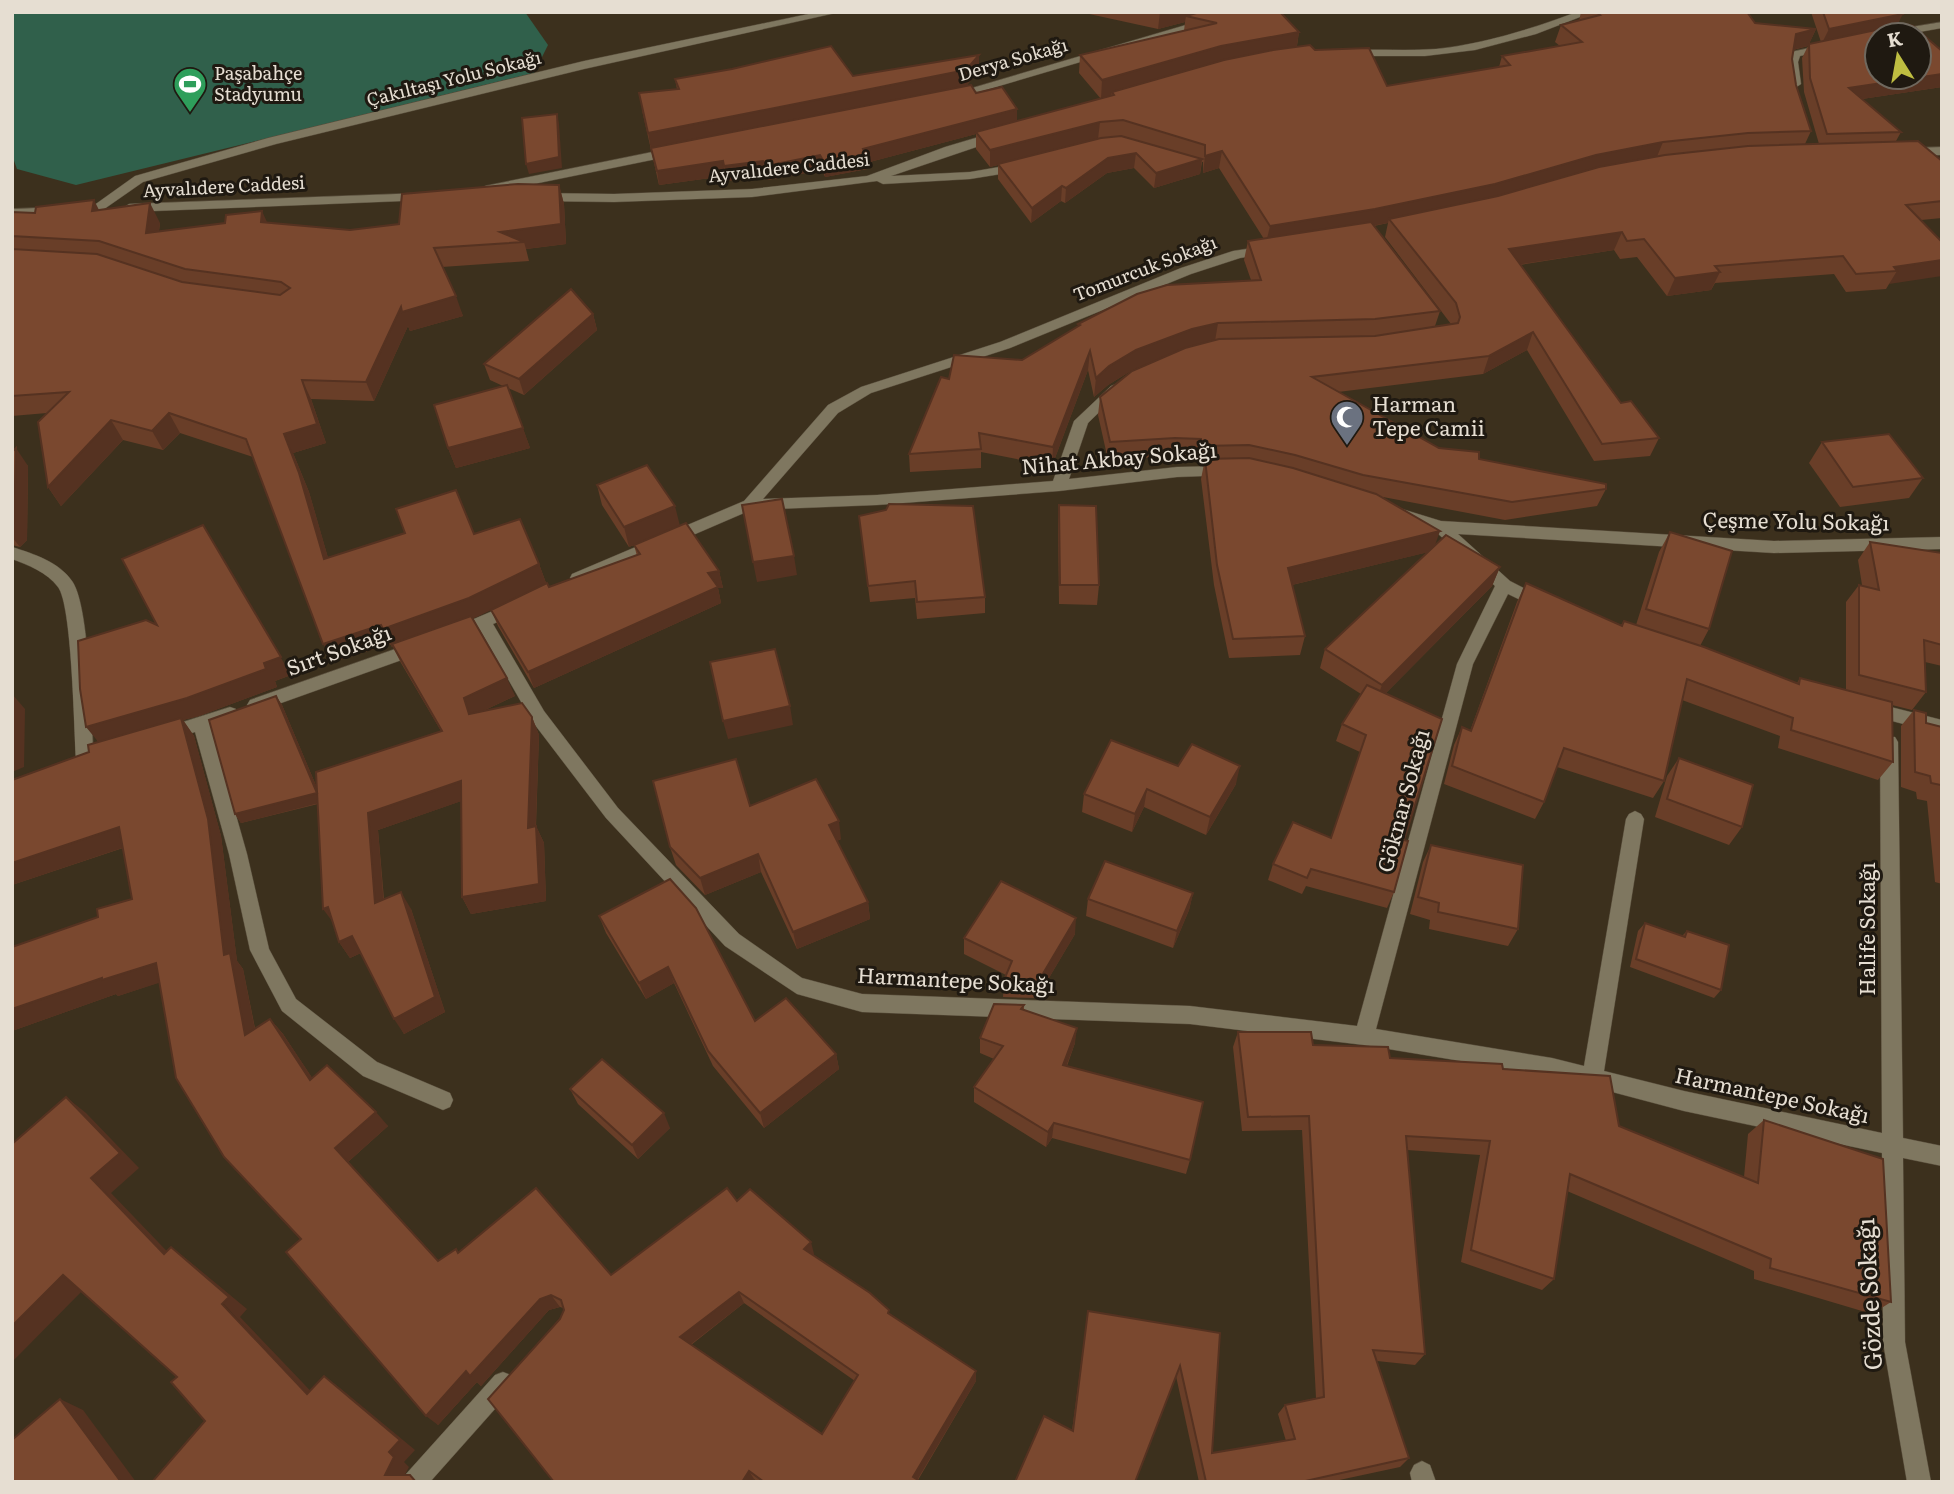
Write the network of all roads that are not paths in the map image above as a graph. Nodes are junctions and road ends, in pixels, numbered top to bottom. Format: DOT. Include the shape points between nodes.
graph roads {
  1 [pos="835,12"];
  2 [pos="1245,12"];
  3 [pos="1588,12"];
  4 [pos="1193,18"];
  5 [pos="1863,39"];
  6 [pos="1341,53"];
  7 [pos="1798,98"];
  8 [pos="931,100"];
  9 [pos="1014,131"];
  10 [pos="688,149"];
  11 [pos="1942,151"];
  12 [pos="1896,153"];
  13 [pos="1035,163"];
  14 [pos="869,180"];
  15 [pos="430,197"];
  16 [pos="92,211"];
  17 [pos="12,212"];
  18 [pos="1278,248"];
  19 [pos="1131,380"];
  20 [pos="1245,470"];
  21 [pos="1059,486"];
  22 [pos="749,505"];
  23 [pos="1391,511"];
  24 [pos="1441,527"];
  25 [pos="1942,543"];
  26 [pos="12,553"];
  27 [pos="564,584"];
  28 [pos="1504,585"];
  29 [pos="530,601"];
  30 [pos="1556,611"];
  31 [pos="484,623"];
  32 [pos="1850,704"];
  33 [pos="1889,714"];
  34 [pos="202,724"];
  35 [pos="1942,727"];
  36 [pos="150,739"];
  37 [pos="85,758"];
  38 [pos="1635,819"];
  39 [pos="1364,1036"];
  40 [pos="1593,1075"];
  41 [pos="443,1100"];
  42 [pos="1891,1145"];
  43 [pos="1942,1156"];
  44 [pos="514,1371"];
  45 [pos="414,1482"];
  46 [pos="1919,1482"];
  1 -- 16 [label="street, Çakıltaşı Yolu Sokağı" via="584,65 272,141 139,179"];
  2 -- 4 [label="street, Derya Sokağı"];
  3 -- 6 [label="street" via="1469,48 1433,53"];
  4 -- 8 [label="street, Derya Sokağı" via="972,91"];
  5 -- 7 [label="street" via="1795,54 1791,62"];
  9 -- 14 [label="street, Ayvalıdere Caddesi"];
  10 -- 14 [label="street, Ayvalıdere Caddesi" via="470,195 614,198 752,193"];
  11 -- 12 [label="street"];
  13 -- 14 [label="street" via="974,177"];
  15 -- 16 [label="street, Ayvalıdere Caddesi"];
  16 -- 17 [label="street, Ayvalıdere Caddesi"];
  18 -- 22 [label="street, Tomurcuk Sokağı" via="1238,254 1186,271 1005,345 866,390 833,409"];
  19 -- 21 [label="street" via="1081,421"];
  20 -- 21 [label="street, Nihat Akbay Sokağı" via="1177,472"];
  21 -- 22 [label="street, Nihat Akbay Sokağı"];
  22 -- 27 [label="street"];
  23 -- 24 [label="street"];
  24 -- 25 [label="street, Çeşme Yolu Sokağı" via="1774,547"];
  24 -- 28 [label="street"];
  26 -- 37 [label="street" via="35,560 68,587"];
  28 -- 30 [label="street"];
  28 -- 39 [label="street, Göknar Sokağı" via="1465,664"];
  29 -- 31 [label="street, Sırt Sokağı"];
  31 -- 34 [label="street, Sırt Sokağı"];
  31 -- 39 [label="street, Harmantepe Sokağı" via="538,716 612,813 732,940 797,985 862,1003 1189,1015"];
  32 -- 33 [label="street"];
  33 -- 35 [label="street"];
  33 -- 42 [label="street, Halife Sokağı"];
  34 -- 36 [label="street, Sırt Sokağı"];
  34 -- 41 [label="street" via="260,950 289,1005 370,1069"];
  38 -- 40 [label="street"];
  39 -- 40 [label="street, Harmantepe Sokağı"];
  40 -- 42 [label="street, Harmantepe Sokağı" via="1684,1101"];
  42 -- 43 [label="street, Harmantepe Sokağı"];
  42 -- 46 [label="street, Gözde Sokağı" via="1894,1342"];
  44 -- 45 [label="street"];
}
